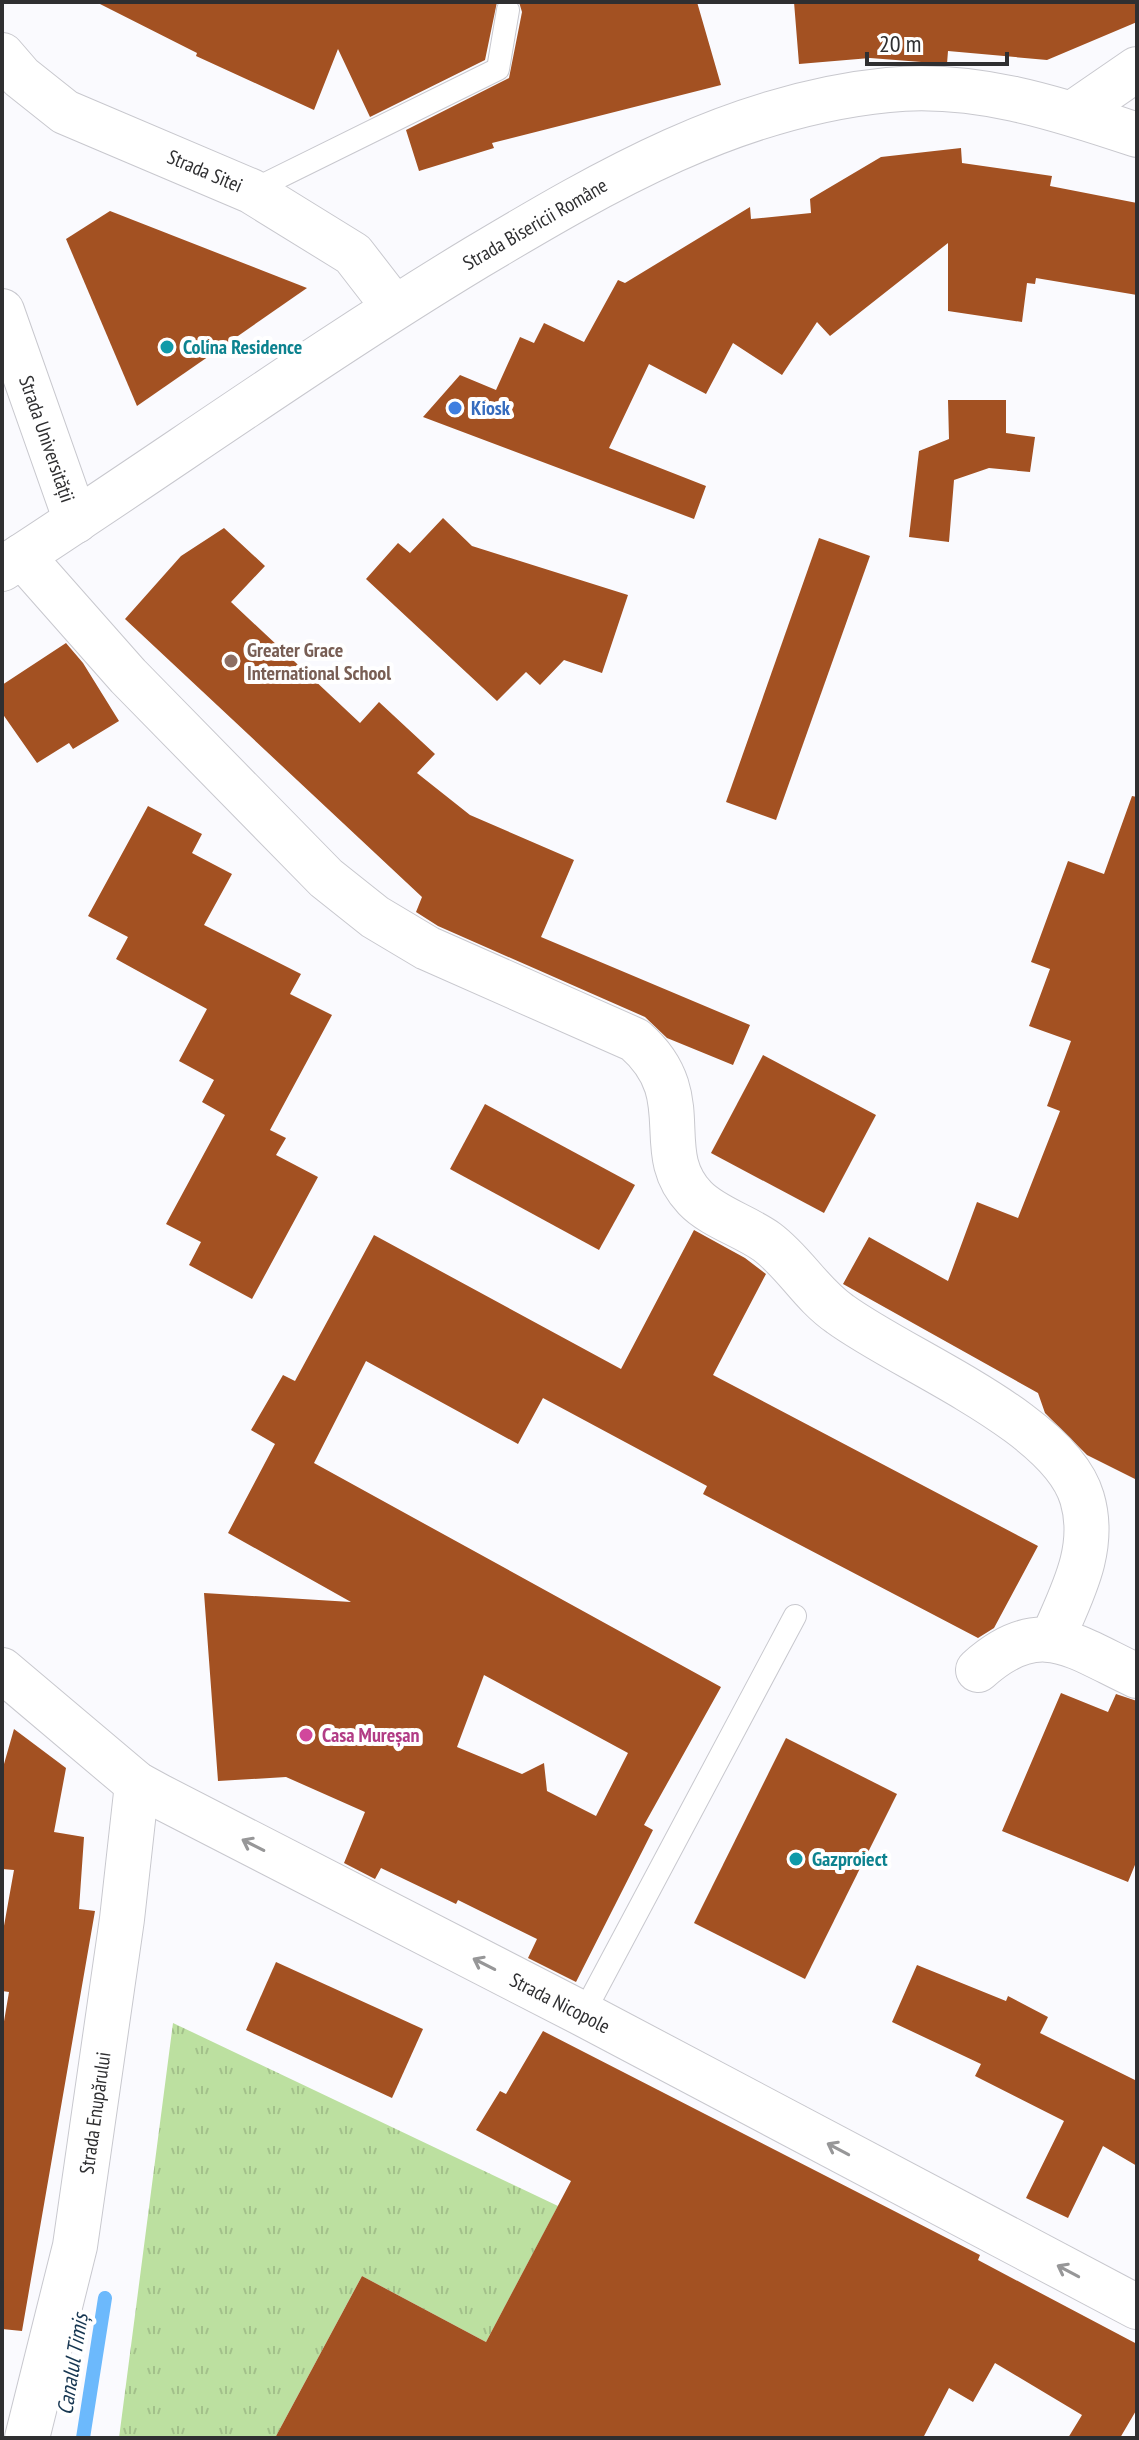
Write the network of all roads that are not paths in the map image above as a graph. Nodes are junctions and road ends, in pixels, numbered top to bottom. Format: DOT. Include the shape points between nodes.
graph roads {
  1 [pos="508,10"];
  2 [pos="2,55"];
  3 [pos="1137,69"];
  4 [pos="1073,113"];
  5 [pos="1137,135"];
  6 [pos="251,191"];
  7 [pos="394,307"];
  8 [pos="2,311"];
  9 [pos="76,521"];
  10 [pos="12,563"];
  11 [pos="795,1616"];
  12 [pos="1053,1637"];
  13 [pos="2,1670"];
  14 [pos="978,1670"];
  15 [pos="1137,1676"];
  16 [pos="137,1784"];
  17 [pos="583,2014"];
  18 [pos="1137,2307"];
  19 [pos="27,2438"];
  1 -- 6 [label="lane" via="498,69"];
  2 -- 6 [label="street, Strada Sitei" via="65,112"];
  3 -- 4 [label="street"];
  4 -- 5 [label="street, Strada Bisericii Române"];
  4 -- 7 [label="street, Strada Bisericii Române" via="955,90 890,90 827,99 745,121 624,173"];
  6 -- 7 [label="street, Strada Sitei" via="353,254"];
  7 -- 9 [label="street, Strada Bisericii Române"];
  8 -- 9 [label="street, Strada Universității"];
  9 -- 10 [label="street, Strada Bisericii Române"];
  10 -- 12 [label="street" via="262,817 375,917 427,948 635,1040 653,1056 668,1084 674,1111 673,1163 696,1200 766,1242 836,1312 1023,1425 1067,1467 1082,1498 1087,1533 1084,1564"];
  11 -- 17 [label="lane"];
  12 -- 14 [label="street" via="1008,1648"];
  12 -- 15 [label="street"];
  13 -- 16 [label="street, Strada Nicopole"];
  17 -- 16 [label="street, Strada Nicopole, one-way"];
  16 -- 19 [label="street, Strada Enupărului" via="75,2246"];
  18 -- 17 [label="street, Strada Nicopole, one-way"];
}
